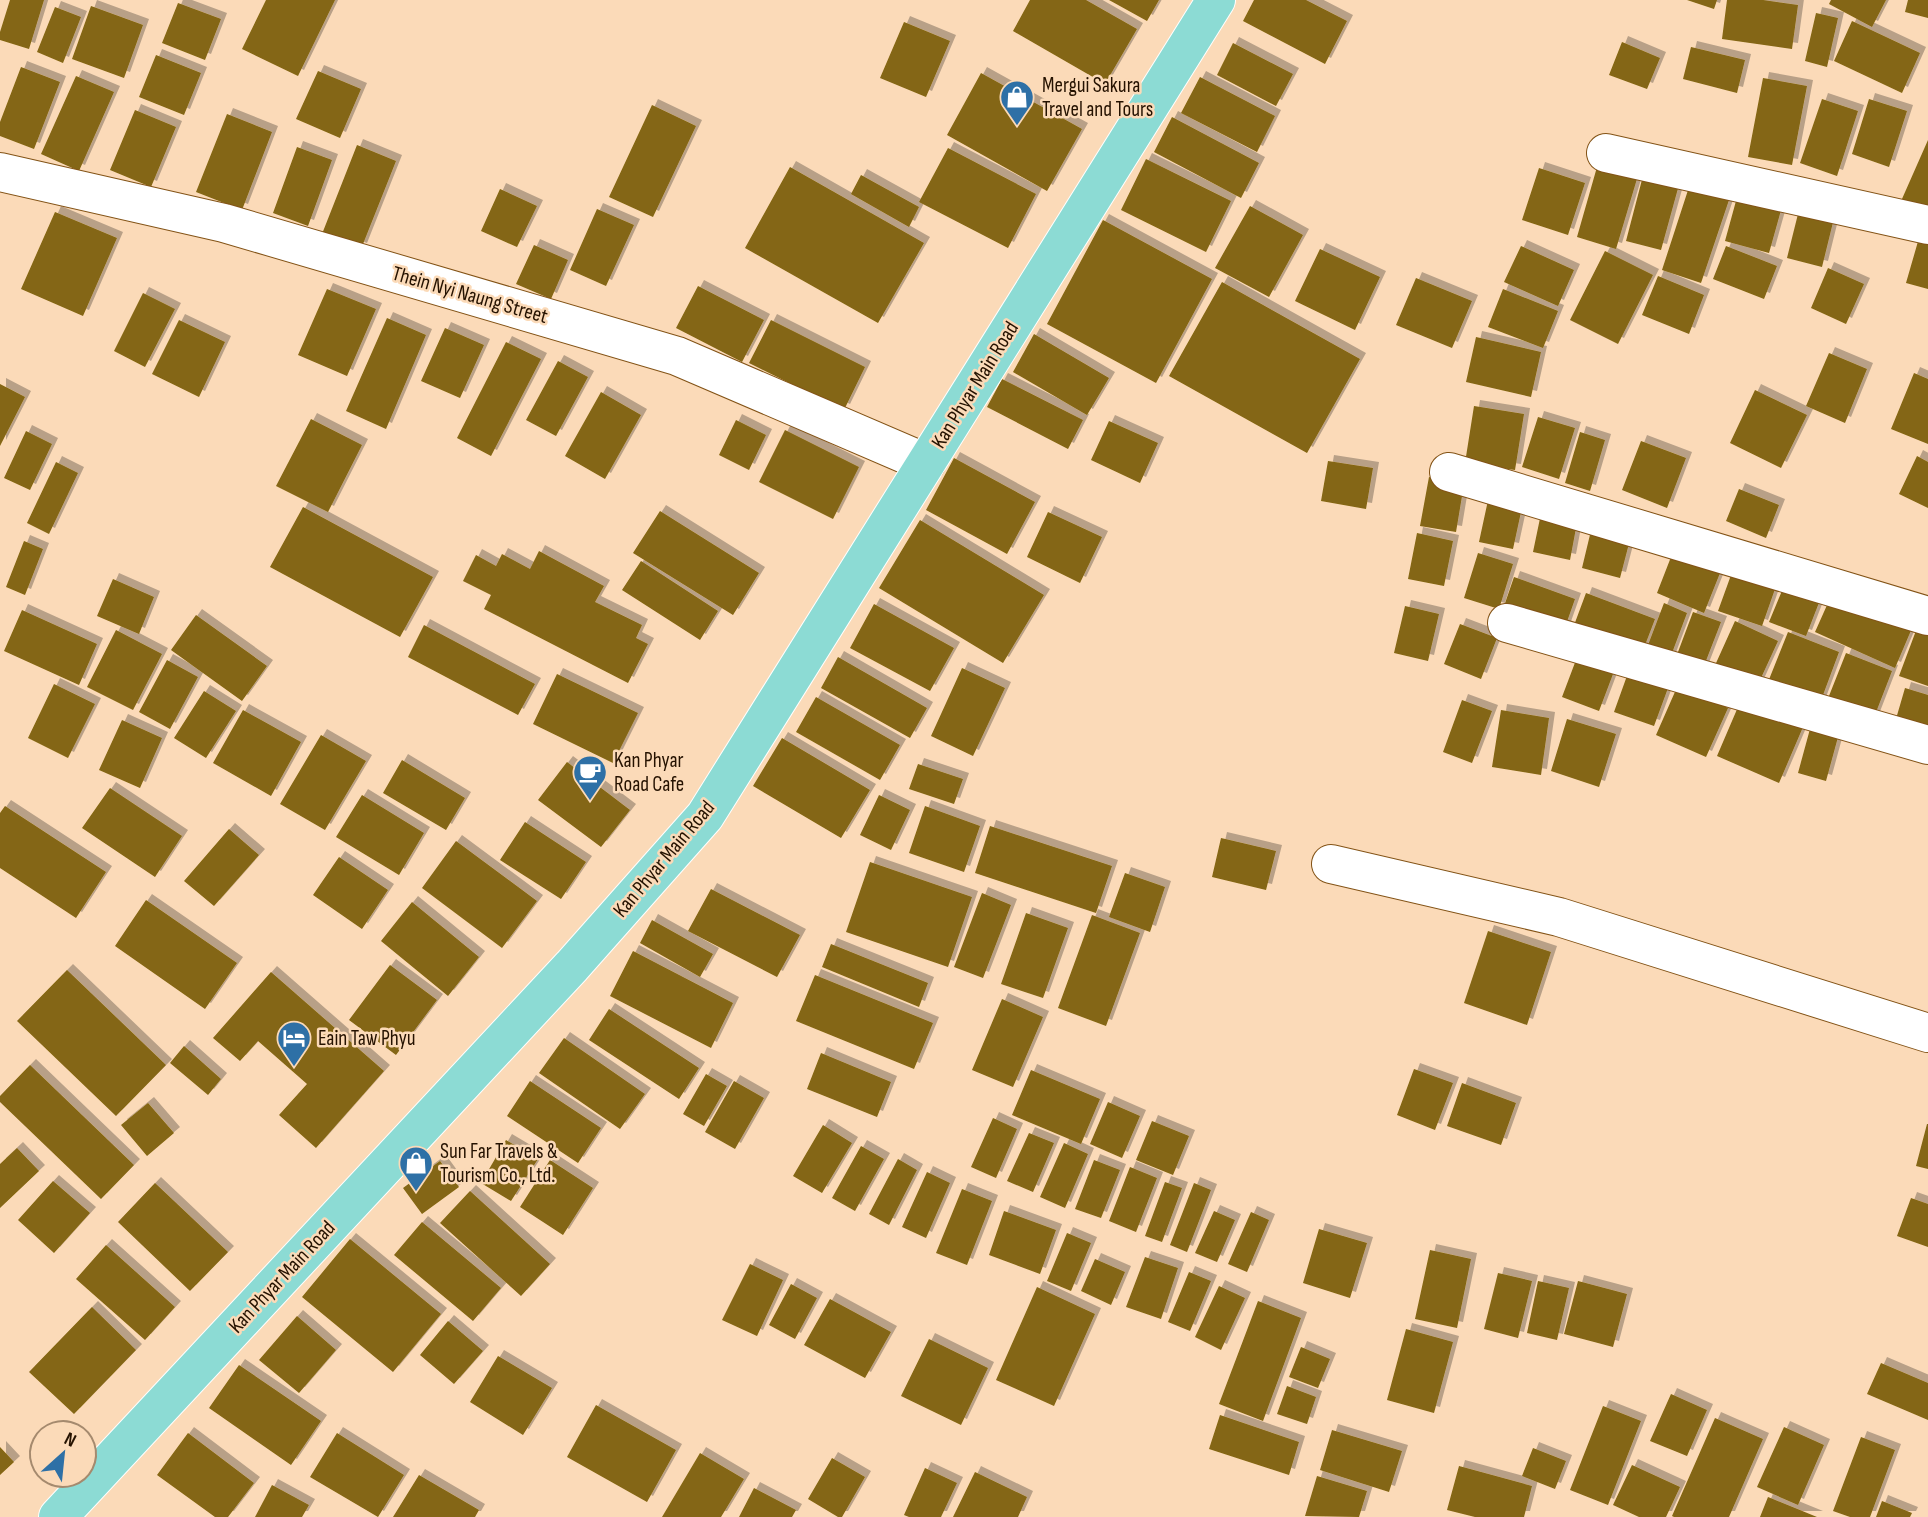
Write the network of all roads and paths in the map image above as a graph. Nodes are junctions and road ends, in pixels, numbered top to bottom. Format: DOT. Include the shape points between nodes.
graph roads {
  1 [pos="1216,0"];
  2 [pos="1606,153"];
  3 [pos="0,172"];
  4 [pos="1928,225"];
  5 [pos="926,463"];
  6 [pos="1449,472"];
  7 [pos="1928,616"];
  8 [pos="1507,622"];
  9 [pos="1928,745"];
  10 [pos="1331,864"];
  11 [pos="1928,1033"];
  12 [pos="58,1517"];
  1 -- 5 [label="main road, Kan Phyar Main Road"];
  2 -- 4 [label="street"];
  3 -- 5 [label="street, Thein Nyi Naung Street" via="224,223 677,356"];
  5 -- 12 [label="main road, Kan Phyar Main Road" via="705,816 572,966"];
  6 -- 7 [label="street"];
  8 -- 9 [label="street"];
  10 -- 11 [label="street" via="1559,917"];
}
